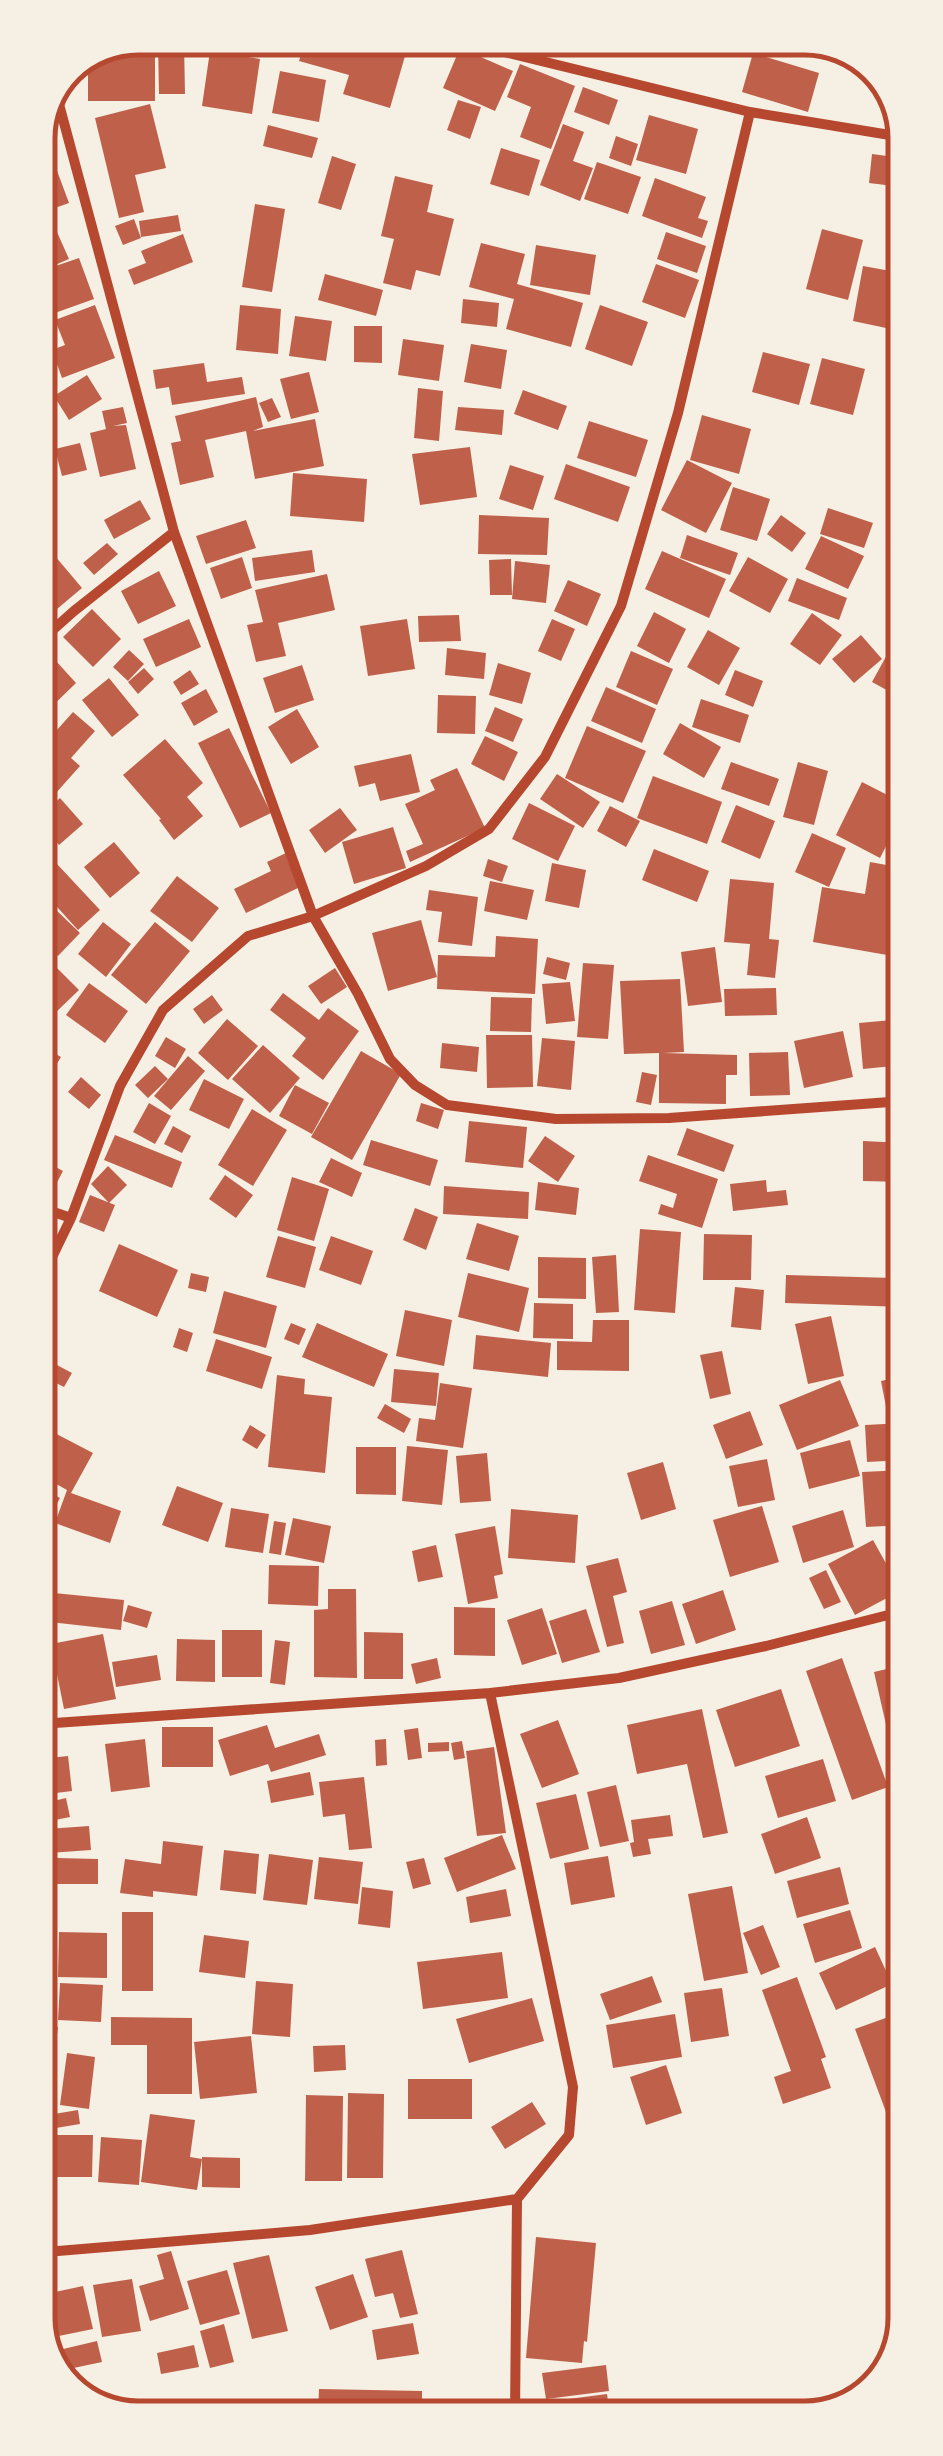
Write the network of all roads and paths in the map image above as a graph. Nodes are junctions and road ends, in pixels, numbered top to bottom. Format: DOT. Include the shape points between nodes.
graph roads {
  1 [pos="518,55"];
  2 [pos="61,110"];
  3 [pos="750,112"];
  4 [pos="888,135"];
  5 [pos="174,532"];
  6 [pos="55,628"];
  7 [pos="313,916"];
  8 [pos="888,1102"];
  9 [pos="55,1212"];
  10 [pos="71,1218"];
  11 [pos="55,1252"];
  12 [pos="888,1615"];
  13 [pos="490,1692"];
  14 [pos="55,1723"];
  15 [pos="517,2199"];
  16 [pos="55,2251"];
  17 [pos="515,2401"];
  1 -- 3 [label="street"];
  2 -- 5 [label="street"];
  3 -- 4 [label="street"];
  3 -- 7 [label="street" via="678,413 621,606 546,756 488,828 426,866"];
  5 -- 6 [label="street"];
  5 -- 7 [label="street"];
  7 -- 8 [label="street" via="390,1060 447,1105 556,1118 670,1118"];
  7 -- 10 [label="street" via="248,936 164,1010 120,1086"];
  9 -- 10 [label="street"];
  10 -- 11 [label="street"];
  12 -- 13 [label="street" via="619,1678"];
  13 -- 14 [label="street"];
  13 -- 15 [label="street" via="573,2087 569,2134"];
  15 -- 16 [label="street" via="310,2230"];
  15 -- 17 [label="street"];
}
